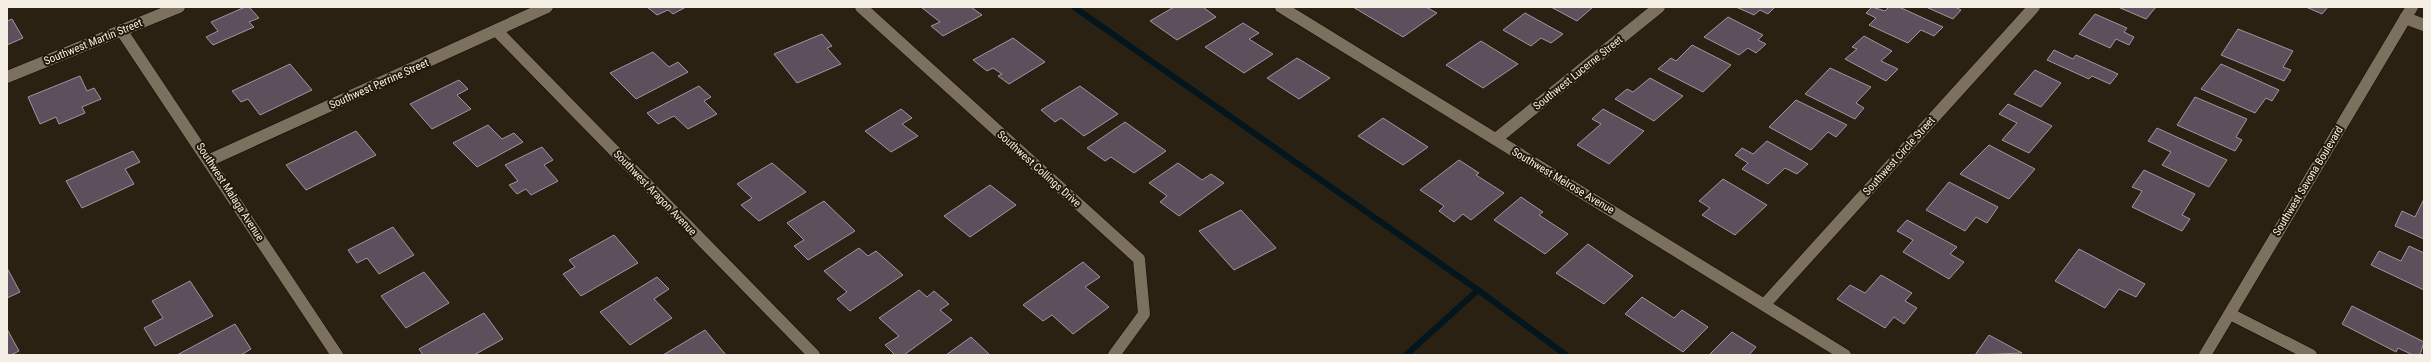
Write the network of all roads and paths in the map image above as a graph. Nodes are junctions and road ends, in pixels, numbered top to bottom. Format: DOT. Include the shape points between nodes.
graph roads {
  1 [pos="179,7"];
  2 [pos="547,7"];
  3 [pos="861,7"];
  4 [pos="1283,7"];
  5 [pos="1659,7"];
  6 [pos="2034,7"];
  7 [pos="2412,7"];
  8 [pos="2405,18"];
  9 [pos="2424,26"];
  10 [pos="121,30"];
  11 [pos="497,31"];
  12 [pos="7,77"];
  13 [pos="1496,140"];
  14 [pos="210,160"];
  15 [pos="1765,304"];
  16 [pos="2230,314"];
  17 [pos="337,355"];
  18 [pos="814,355"];
  19 [pos="1114,355"];
  20 [pos="1845,355"];
  21 [pos="2205,355"];
  22 [pos="2311,355"];
  1 -- 10 [label="street, Southwest Martin Street"];
  2 -- 11 [label="street, Southwest Perrine Street"];
  3 -- 19 [label="street, Southwest Collings Drive" via="1139,259 1144,314"];
  4 -- 13 [label="street, Southwest Melrose Avenue"];
  5 -- 13 [label="street, Southwest Lucerne Street"];
  6 -- 15 [label="street, Southwest Circle Street"];
  7 -- 8 [label="street, Southwest Savona Boulevard"];
  8 -- 9 [label="street"];
  8 -- 16 [label="street, Southwest Savona Boulevard"];
  10 -- 12 [label="street, Southwest Martin Street"];
  10 -- 14 [label="street, Southwest Malaga Avenue"];
  11 -- 14 [label="street, Southwest Perrine Street"];
  11 -- 18 [label="street, Southwest Aragon Avenue"];
  13 -- 15 [label="street, Southwest Melrose Avenue"];
  14 -- 17 [label="street, Southwest Malaga Avenue"];
  15 -- 20 [label="street, Southwest Melrose Avenue"];
  16 -- 21 [label="street, Southwest Savona Boulevard"];
  16 -- 22 [label="street"];
}
